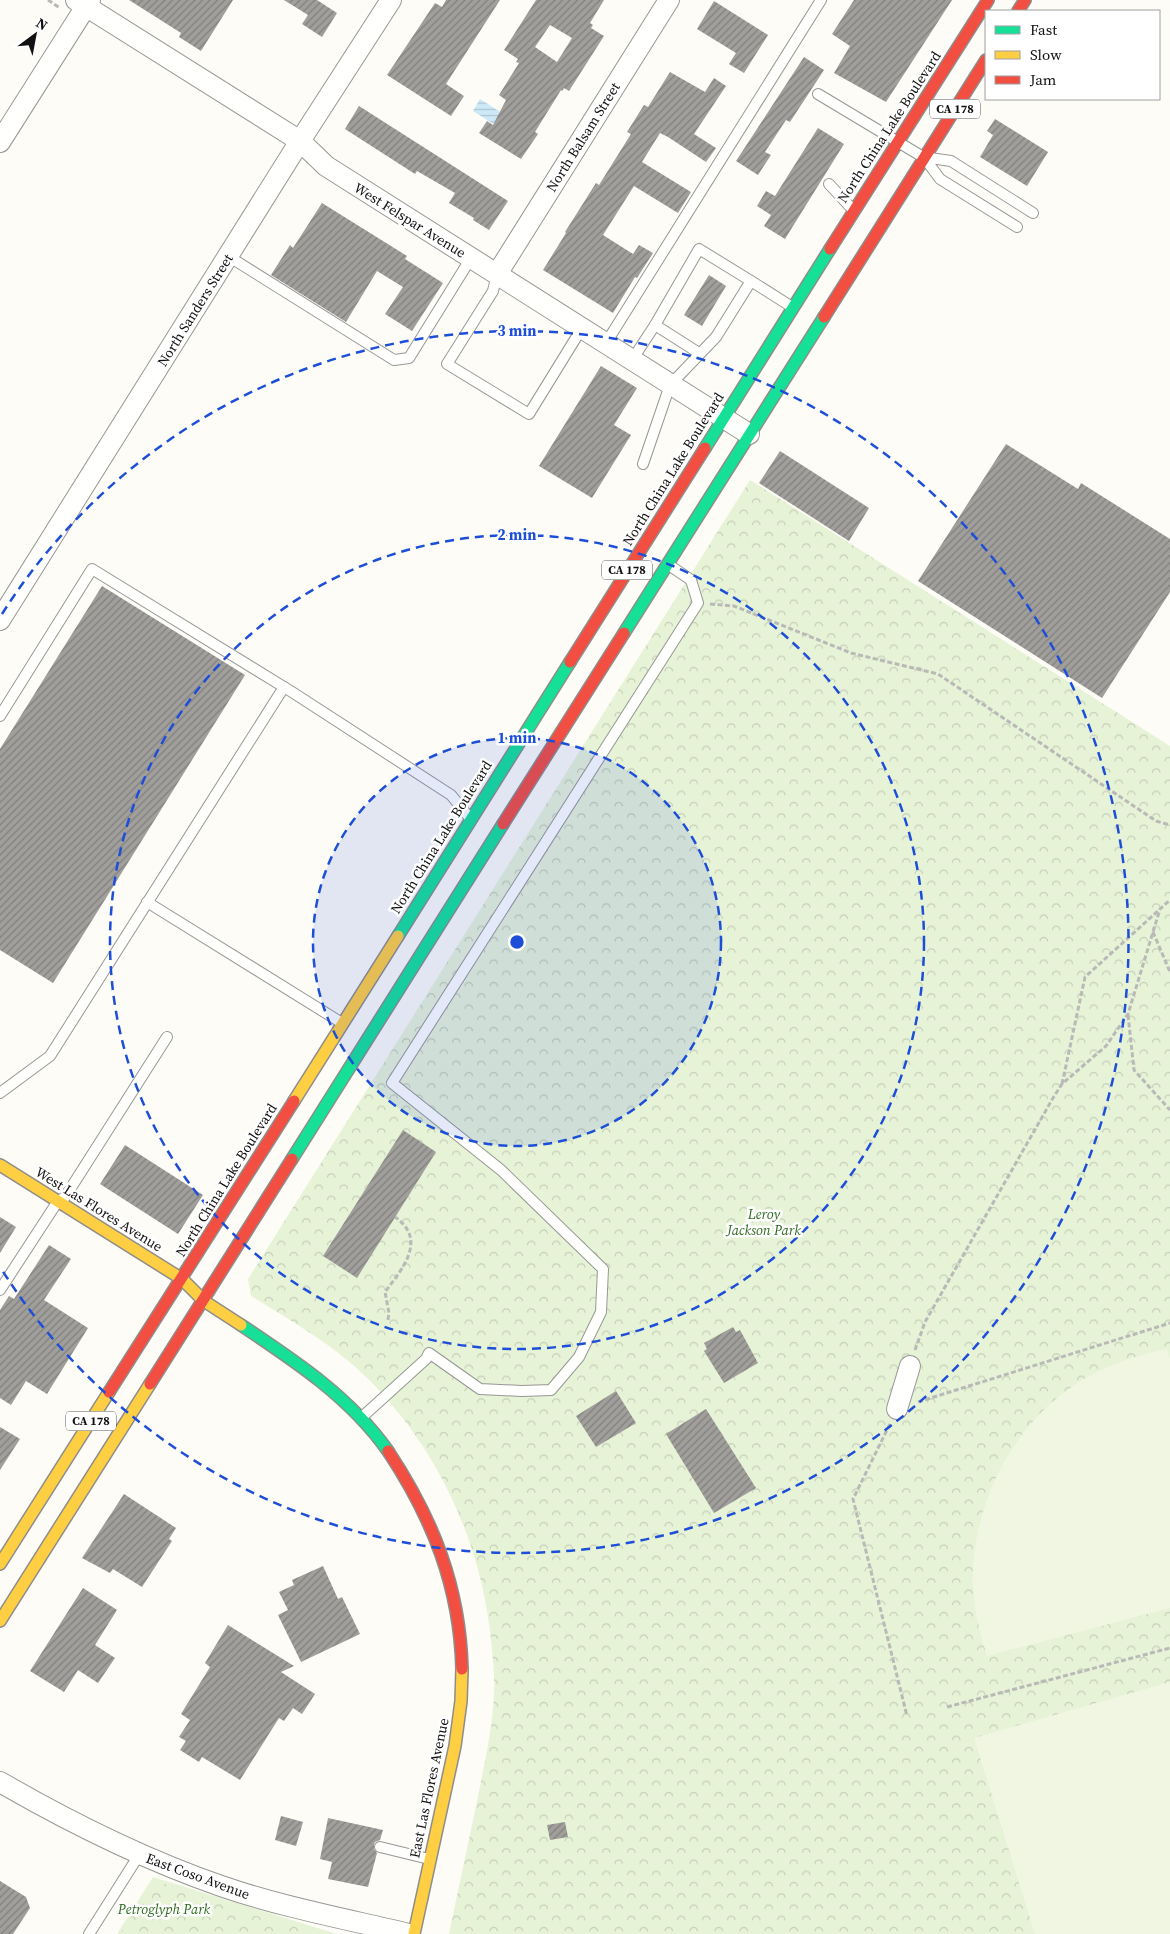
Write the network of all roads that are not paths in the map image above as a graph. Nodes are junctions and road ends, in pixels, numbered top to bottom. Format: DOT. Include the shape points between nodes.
graph roads {
  1 [pos="390,0"];
  2 [pos="669,0"];
  3 [pos="821,0"];
  4 [pos="988,0"];
  5 [pos="84,2"];
  6 [pos="985,62"];
  7 [pos="818,94"];
  8 [pos="300,141"];
  9 [pos="0,142"];
  10 [pos="898,142"];
  11 [pos="923,157"];
  12 [pos="829,184"];
  13 [pos="854,211"];
  14 [pos="1033,213"];
  15 [pos="1017,228"];
  16 [pos="228,256"];
  17 [pos="470,258"];
  18 [pos="497,274"];
  19 [pos="750,281"];
  20 [pos="793,307"];
  21 [pos="655,325"];
  22 [pos="582,328"];
  23 [pos="606,343"];
  24 [pos="699,354"];
  25 [pos="632,360"];
  26 [pos="670,384"];
  27 [pos="723,418"];
  28 [pos="749,434"];
  29 [pos="643,464"];
  30 [pos="667,564"];
  31 [pos="0,620"];
  32 [pos="284,687"];
  33 [pos="0,716"];
  34 [pos="470,818"];
  35 [pos="479,829"];
  36 [pos="147,902"];
  37 [pos="426,921"];
  38 [pos="418,957"];
  39 [pos="342,1023"];
  40 [pos="167,1037"];
  41 [pos="0,1093"];
  42 [pos="0,1165"];
  43 [pos="58,1201"];
  44 [pos="182,1279"];
  45 [pos="0,1290"];
  46 [pos="204,1301"];
  47 [pos="910,1366"];
  48 [pos="897,1409"];
  49 [pos="360,1418"];
  50 [pos="0,1564"];
  51 [pos="0,1621"];
  52 [pos="0,1782"];
  53 [pos="380,1847"];
  54 [pos="139,1854"];
  55 [pos="430,1859"];
  56 [pos="89,1934"];
  57 [pos="409,1934"];
  58 [pos="414,1934"];
  1 -- 8 [label="street, North Sanders Street"];
  2 -- 18 [label="street, North Balsam Street"];
  3 -- 23 [label="lane"];
  4 -- 10 [label="main road, North China Lake Boulevard / CA 178"];
  5 -- 8 [label="street, West Felspar Avenue"];
  5 -- 9 [label="street"];
  6 -- 11 [label="main road, CA 178"];
  7 -- 10 [label="lane"];
  8 -- 16 [label="street, North Sanders Street"];
  8 -- 17 [label="street, West Felspar Avenue" via="326,166"];
  10 -- 11 [label="lane"];
  10 -- 13 [label="main road, North China Lake Boulevard / CA 178"];
  11 -- 14 [label="lane" via="951,161"];
  11 -- 15 [label="lane" via="940,179"];
  11 -- 28 [label="main road, CA 178"];
  12 -- 13 [label="lane"];
  13 -- 20 [label="main road, North China Lake Boulevard / CA 178"];
  16 -- 17 [label="lane" via="394,360 409,358"];
  16 -- 31 [label="street, North Sanders Street"];
  17 -- 18 [label="street, West Felspar Avenue"];
  18 -- 22 [label="street, West Felspar Avenue"];
  18 -- 22 [label="lane" via="492,291 447,364 528,414"];
  19 -- 20 [label="lane"];
  19 -- 21 [label="lane" via="699,249"];
  19 -- 24 [label="lane" via="716,337"];
  20 -- 27 [label="main road, North China Lake Boulevard / CA 178"];
  21 -- 24 [label="lane"];
  21 -- 25 [label="lane"];
  22 -- 23 [label="street, West Felspar Avenue"];
  23 -- 25 [label="street, West Felspar Avenue"];
  24 -- 26 [label="lane"];
  25 -- 26 [label="street, West Felspar Avenue"];
  26 -- 27 [label="street, West Felspar Avenue"];
  26 -- 29 [label="lane"];
  27 -- 28 [label="street, West Felspar Avenue"];
  27 -- 34 [label="main road, North China Lake Boulevard / CA 178"];
  28 -- 30 [label="main road, CA 178"];
  30 -- 38 [label="main road, CA 178"];
  30 -- 49 [label="lane" via="691,580 698,603 392,1083 501,1170 603,1268 601,1312 579,1357 551,1390 480,1389 429,1353"];
  32 -- 33 [label="lane" via="92,569"];
  32 -- 34 [label="lane" via="451,794"];
  32 -- 36 [label="lane"];
  34 -- 35 [label="main road"];
  34 -- 39 [label="main road, North China Lake Boulevard / CA 178"];
  36 -- 39 [label="lane"];
  36 -- 41 [label="lane" via="50,1056"];
  37 -- 38 [label="main road"];
  38 -- 46 [label="main road, CA 178"];
  39 -- 44 [label="main road, North China Lake Boulevard / CA 178"];
  40 -- 43 [label="lane" via="65,1197"];
  42 -- 43 [label="main road, West Las Flores Avenue"];
  43 -- 44 [label="main road, West Las Flores Avenue"];
  43 -- 45 [label="lane"];
  44 -- 46 [label="main road, West Las Flores Avenue"];
  44 -- 50 [label="main road, North China Lake Boulevard / CA 178"];
  46 -- 49 [label="main road, East Las Flores Avenue" via="302,1366"];
  46 -- 51 [label="main road, CA 178"];
  47 -- 48 [label="street"];
  49 -- 55 [label="main road, East Las Flores Avenue" via="392,1456 429,1519 448,1570 457,1611 461,1647 460,1715"];
  52 -- 54 [label="street, East Coso Avenue" via="77,1825"];
  53 -- 55 [label="lane"];
  54 -- 56 [label="lane"];
  54 -- 57 [label="street, East Coso Avenue" via="265,1899"];
  55 -- 58 [label="main road, East Las Flores Avenue"];
}
